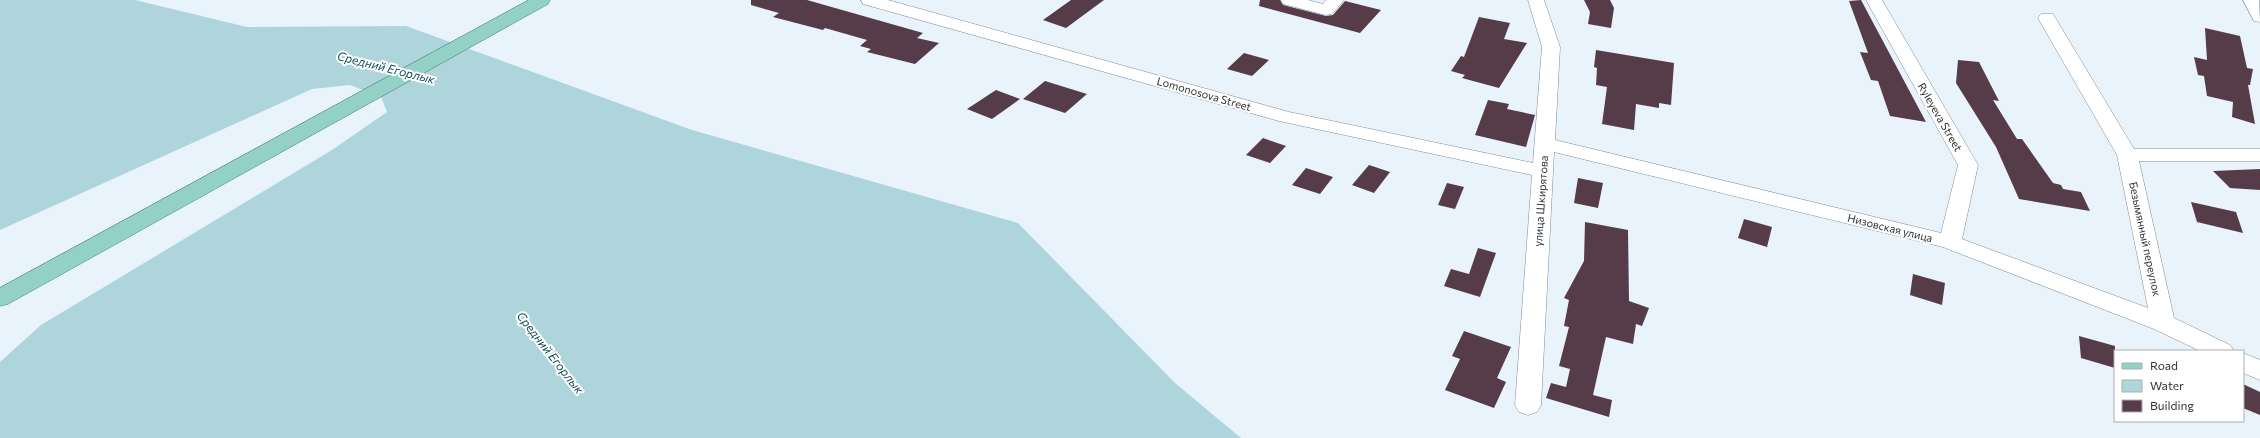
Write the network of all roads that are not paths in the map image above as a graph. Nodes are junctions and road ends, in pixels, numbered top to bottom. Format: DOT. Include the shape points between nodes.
graph roads {
  1 [pos="542,0"];
  2 [pos="869,0"];
  3 [pos="1289,0"];
  4 [pos="1336,0"];
  5 [pos="1536,0"];
  6 [pos="1874,0"];
  7 [pos="2251,0"];
  8 [pos="2047,18"];
  9 [pos="2260,18"];
  10 [pos="1545,144"];
  11 [pos="2260,154"];
  12 [pos="2127,155"];
  13 [pos="1543,171"];
  14 [pos="1950,242"];
  15 [pos="0,298"];
  16 [pos="2163,323"];
  17 [pos="2219,350"];
  18 [pos="2244,356"];
  19 [pos="2260,357"];
  20 [pos="2244,363"];
  21 [pos="2260,371"];
  22 [pos="1528,404"];
  1 -- 15 [label="main road"];
  2 -- 13 [label="street, Lomonosova Street" via="1286,117"];
  3 -- 4 [label="street" via="1326,10"];
  5 -- 10 [label="street, улица Шкирятова" via="1551,47"];
  6 -- 14 [label="street, Ryleyeva Street" via="1968,165"];
  7 -- 9 [label="street"];
  8 -- 12 [label="street, Безымянный переулок"];
  10 -- 13 [label="street, улица Шкирятова"];
  10 -- 14 [label="street, Низовская улица"];
  11 -- 12 [label="street"];
  12 -- 16 [label="street, Безымянный переулок"];
  13 -- 22 [label="street, улица Шкирятова"];
  14 -- 16 [label="street, Низовская улица"];
  16 -- 17 [label="street, Низовская улица"];
  18 -- 19 [label="street"];
  20 -- 21 [label="street"];
}
